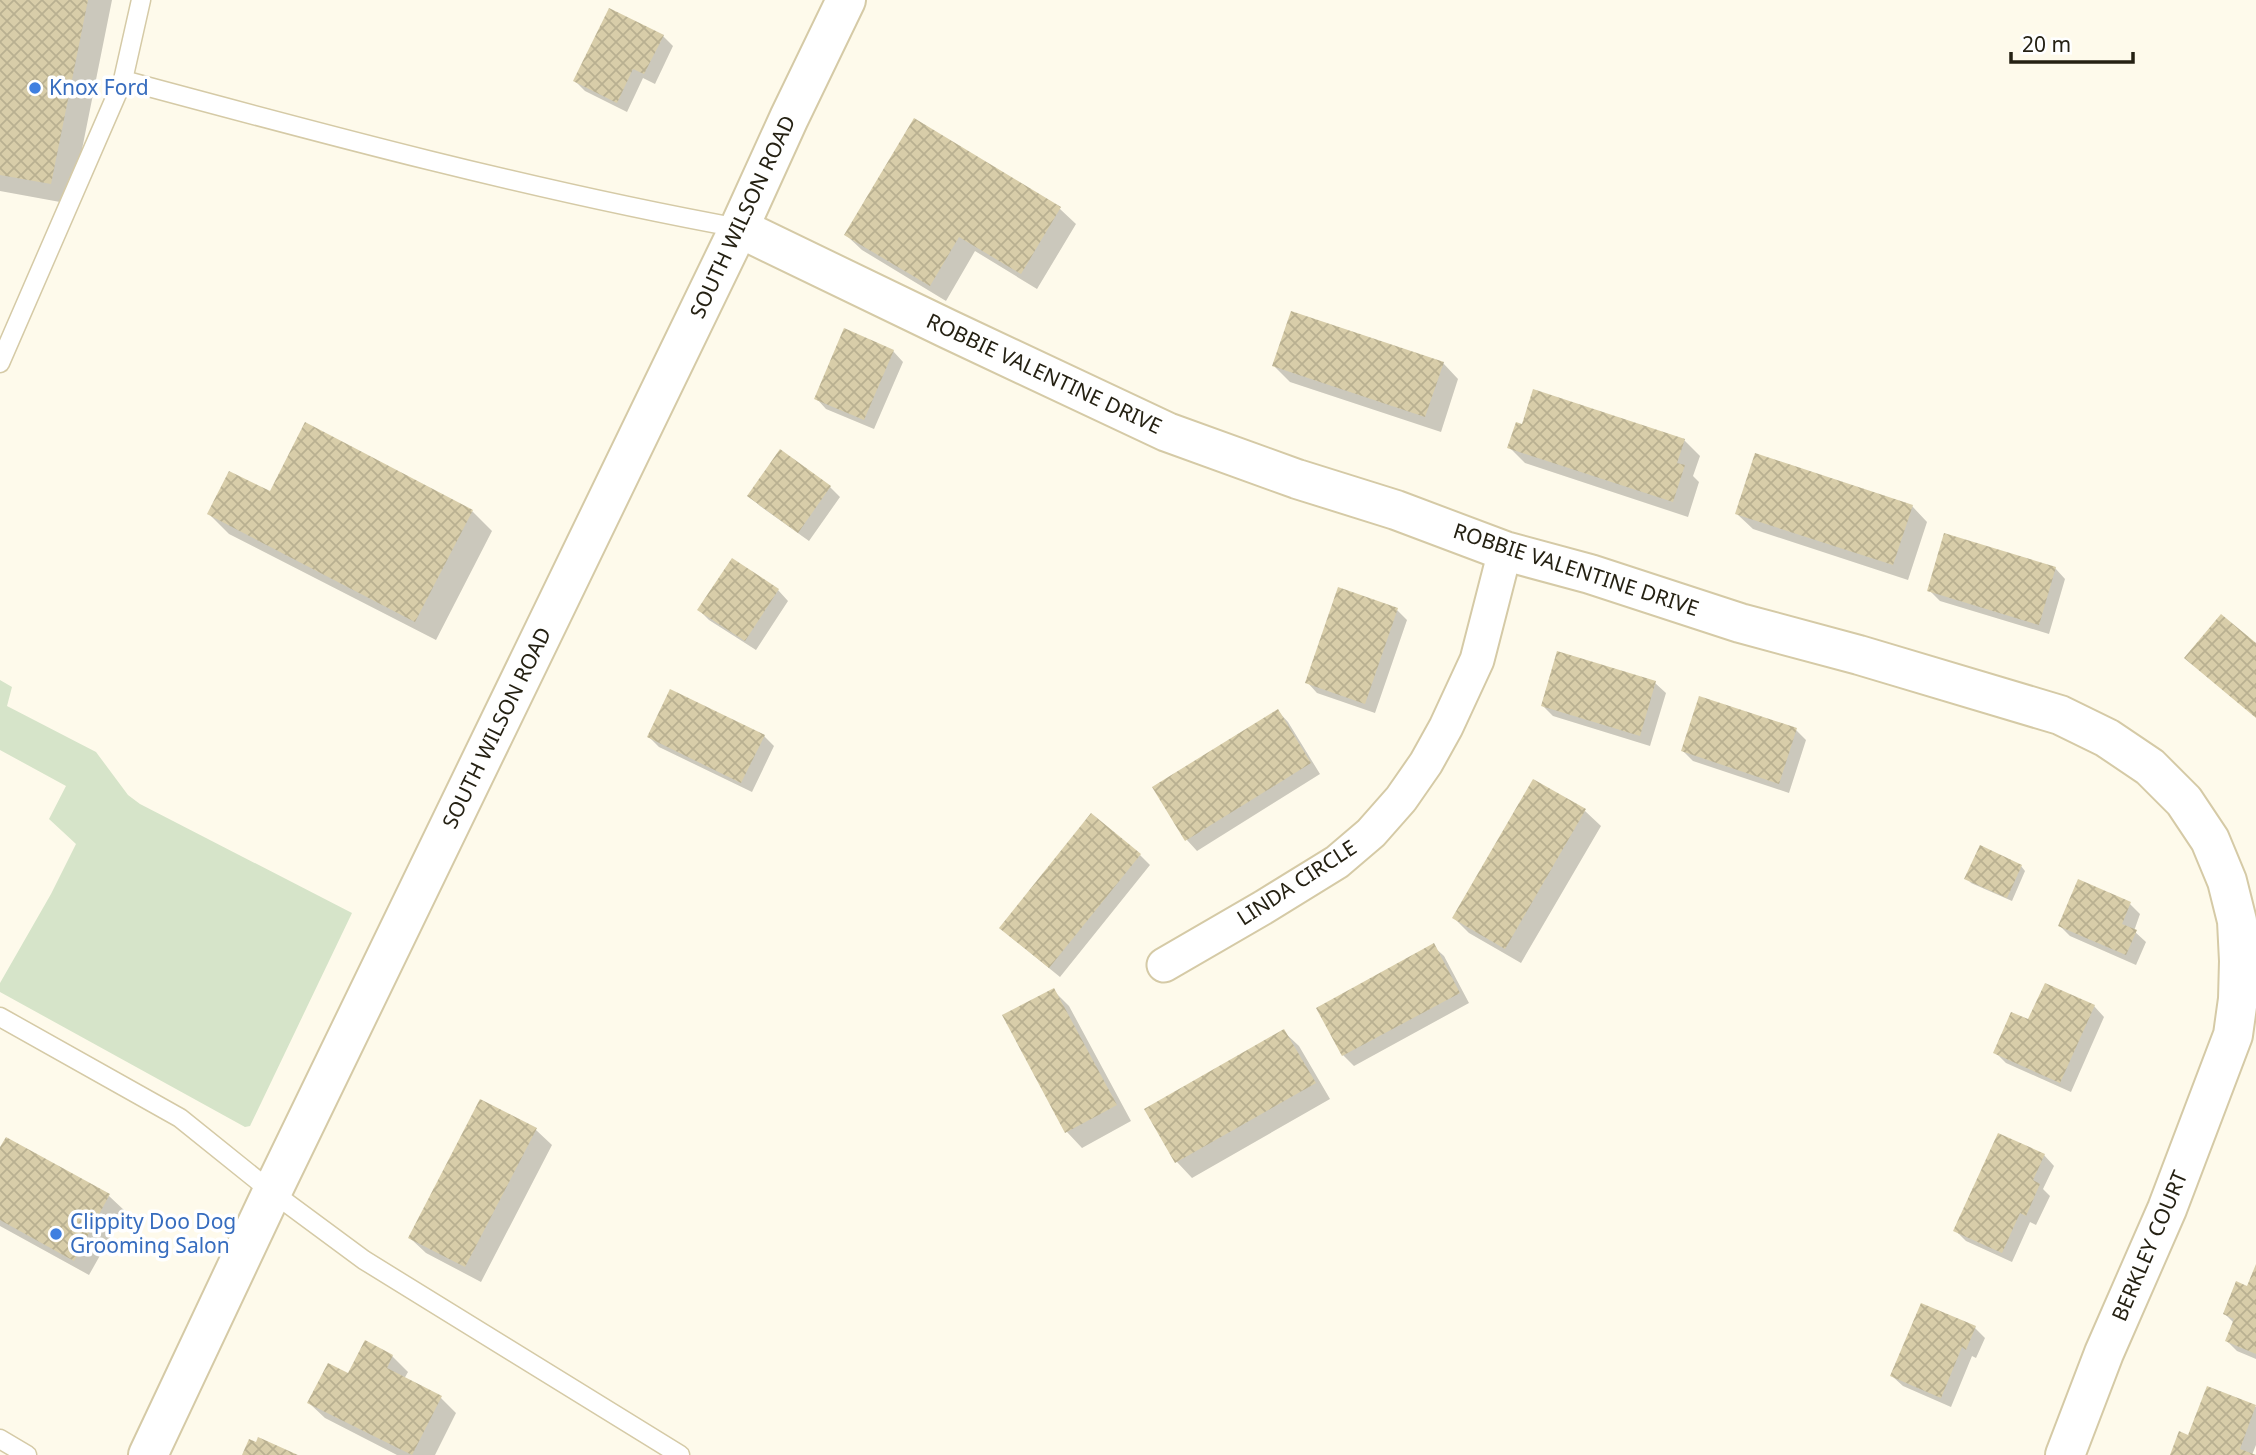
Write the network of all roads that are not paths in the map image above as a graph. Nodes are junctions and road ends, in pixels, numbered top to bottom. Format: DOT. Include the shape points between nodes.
graph roads {
  1 [pos="141,0"];
  2 [pos="846,0"];
  3 [pos="123,80"];
  4 [pos="739,228"];
  5 [pos="0,363"];
  6 [pos="1506,551"];
  7 [pos="1164,965"];
  8 [pos="0,1017"];
  9 [pos="2233,1035"];
  10 [pos="272,1192"];
  11 [pos="0,1439"];
  12 [pos="27,1455"];
  13 [pos="148,1455"];
  14 [pos="680,1455"];
  15 [pos="2065,1455"];
  1 -- 3 [label="lane"];
  2 -- 4 [label="street, SOUTH WILSON ROAD"];
  3 -- 4 [label="lane" via="411,157"];
  3 -- 5 [label="lane"];
  4 -- 6 [label="street, ROBBIE VALENTINE DRIVE" via="1167,432"];
  4 -- 10 [label="street, SOUTH WILSON ROAD"];
  6 -- 7 [label="street, LINDA CIRCLE" via="1477,660 1446,727 1401,799 1337,862"];
  6 -- 9 [label="street, ROBBIE VALENTINE DRIVE" via="2060,715 2107,738 2150,767 2184,801 2210,840 2227,881 2236,921 2239,961"];
  8 -- 10 [label="lane" via="180,1118"];
  9 -- 15 [label="street, BERKLEY COURT"];
  10 -- 13 [label="street, SOUTH WILSON ROAD"];
  10 -- 14 [label="lane" via="365,1260"];
  11 -- 12 [label="lane"];
}
